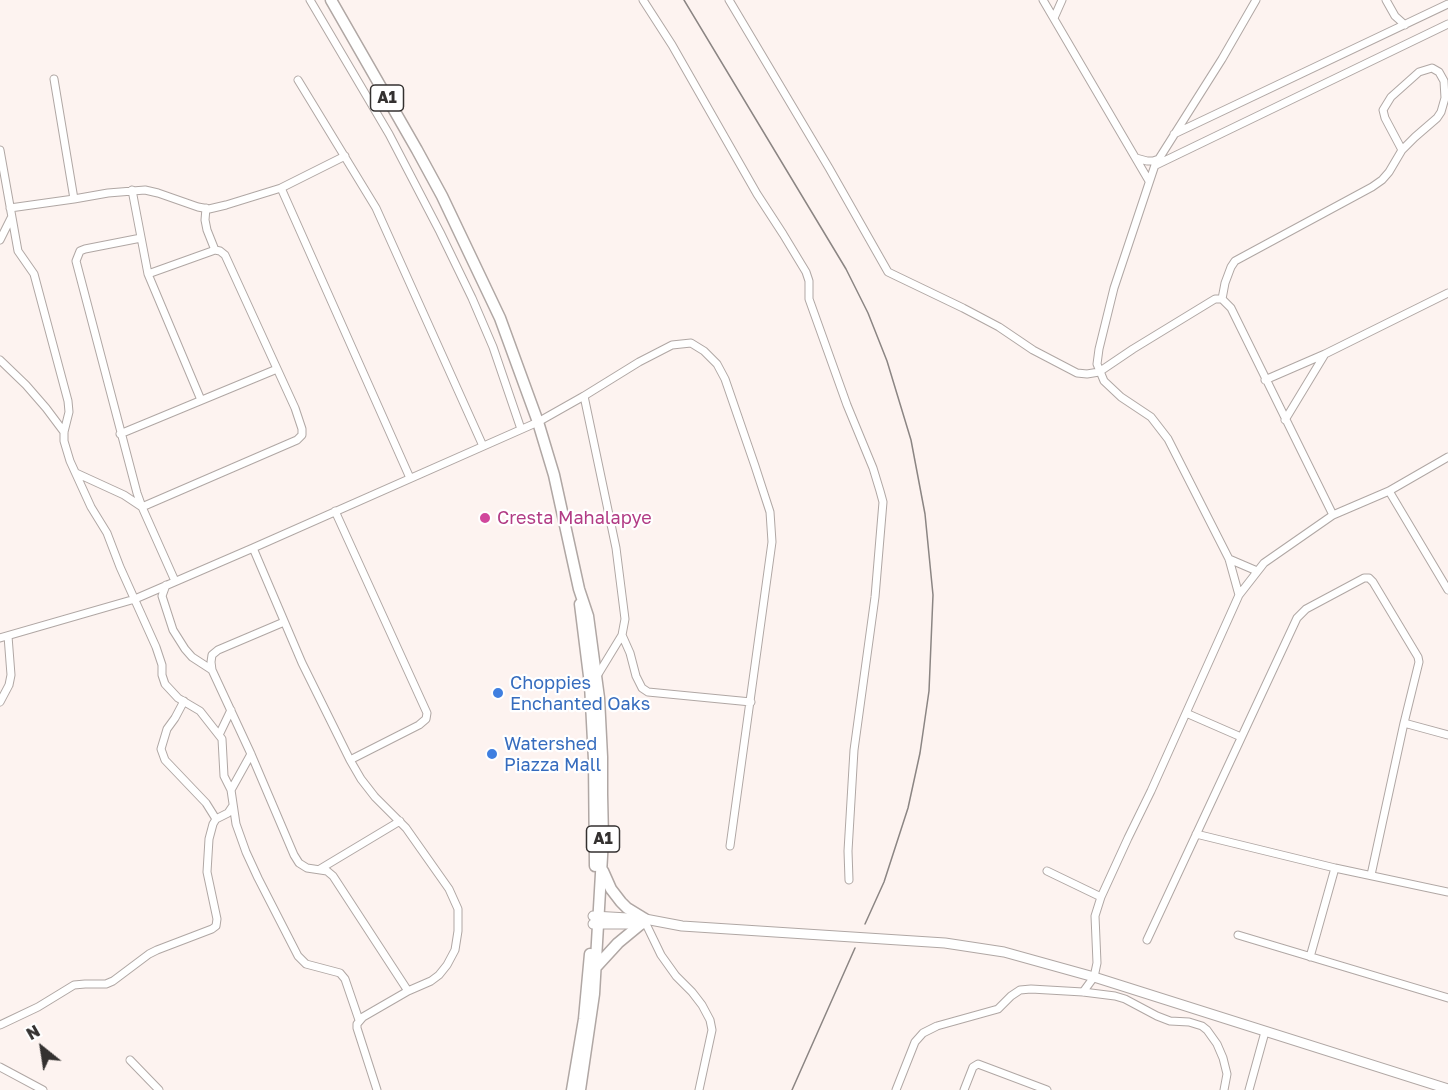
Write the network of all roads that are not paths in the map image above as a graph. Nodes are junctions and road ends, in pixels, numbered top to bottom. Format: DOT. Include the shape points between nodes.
graph roads {
  1 [pos="310,0"];
  2 [pos="331,0"];
  3 [pos="643,0"];
  4 [pos="729,0"];
  5 [pos="1043,0"];
  6 [pos="1062,0"];
  7 [pos="1256,0"];
  8 [pos="1386,0"];
  9 [pos="1448,4"];
  10 [pos="1395,16"];
  11 [pos="1054,18"];
  12 [pos="1448,24"];
  13 [pos="1405,25"];
  14 [pos="1392,31"];
  15 [pos="54,79"];
  16 [pos="298,80"];
  17 [pos="1173,135"];
  18 [pos="0,150"];
  19 [pos="1402,150"];
  20 [pos="345,156"];
  21 [pos="1136,158"];
  22 [pos="1157,162"];
  23 [pos="1149,181"];
  24 [pos="281,188"];
  25 [pos="132,190"];
  26 [pos="74,199"];
  27 [pos="10,208"];
  28 [pos="206,208"];
  29 [pos="12,217"];
  30 [pos="141,238"];
  31 [pos="0,240"];
  32 [pos="215,250"];
  33 [pos="148,274"];
  34 [pos="1448,293"];
  35 [pos="1222,299"];
  36 [pos="1325,354"];
  37 [pos="0,360"];
  38 [pos="277,369"];
  39 [pos="1099,372"];
  40 [pos="1265,380"];
  41 [pos="584,396"];
  42 [pos="201,400"];
  43 [pos="1285,420"];
  44 [pos="538,422"];
  45 [pos="521,429"];
  46 [pos="64,432"];
  47 [pos="120,434"];
  48 [pos="483,446"];
  49 [pos="1447,459"];
  50 [pos="76,473"];
  51 [pos="410,478"];
  52 [pos="1389,491"];
  53 [pos="142,507"];
  54 [pos="336,511"];
  55 [pos="1333,515"];
  56 [pos="253,548"];
  57 [pos="1229,559"];
  58 [pos="1257,571"];
  59 [pos="175,581"];
  60 [pos="166,585"];
  61 [pos="1448,590"];
  62 [pos="1239,595"];
  63 [pos="135,599"];
  64 [pos="284,622"];
  65 [pos="622,635"];
  66 [pos="8,636"];
  67 [pos="0,638"];
  68 [pos="212,670"];
  69 [pos="593,680"];
  70 [pos="184,700"];
  71 [pos="0,702"];
  72 [pos="751,702"];
  73 [pos="231,710"];
  74 [pos="1186,713"];
  75 [pos="1404,723"];
  76 [pos="219,735"];
  77 [pos="1448,735"];
  78 [pos="1241,737"];
  79 [pos="251,754"];
  80 [pos="350,760"];
  81 [pos="231,790"];
  82 [pos="232,807"];
  83 [pos="216,819"];
  84 [pos="400,821"];
  85 [pos="1196,834"];
  86 [pos="730,846"];
  87 [pos="601,868"];
  88 [pos="1335,868"];
  89 [pos="320,869"];
  90 [pos="1047,872"];
  91 [pos="1371,875"];
  92 [pos="849,880"];
  93 [pos="1448,892"];
  94 [pos="1101,897"];
  95 [pos="596,920"];
  96 [pos="644,922"];
  97 [pos="1238,935"];
  98 [pos="1147,940"];
  99 [pos="1310,957"];
  100 [pos="596,968"];
  101 [pos="1094,977"];
  102 [pos="408,991"];
  103 [pos="1083,992"];
  104 [pos="1448,998"];
  105 [pos="360,1020"];
  106 [pos="0,1025"];
  107 [pos="1265,1032"];
  108 [pos="130,1060"];
  109 [pos="0,1067"];
  110 [pos="1448,1089"];
  111 [pos="44,1090"];
  112 [pos="159,1090"];
  113 [pos="377,1090"];
  114 [pos="572,1090"];
  115 [pos="580,1090"];
  116 [pos="699,1090"];
  117 [pos="896,1090"];
  118 [pos="964,1090"];
  119 [pos="1047,1090"];
  120 [pos="1224,1090"];
  121 [pos="1249,1090"];
  1 -- 45 [label="street" via="389,134 459,270 493,347"];
  2 -- 44 [label="highway, A1" via="467,247 501,318"];
  3 -- 92 [label="street" via="806,272 809,299 883,502 875,597 854,750"];
  4 -- 39 [label="street" via="888,272 999,327 1077,373"];
  5 -- 11 [label="street"];
  6 -- 11 [label="street"];
  7 -- 17 [label="street"];
  8 -- 10 [label="street"];
  9 -- 13 [label="street"];
  10 -- 13 [label="street"];
  10 -- 14 [label="street"];
  11 -- 21 [label="street"];
  12 -- 22 [label="street"];
  13 -- 14 [label="street"];
  14 -- 17 [label="street"];
  15 -- 26 [label="street"];
  16 -- 20 [label="street"];
  17 -- 22 [label="street"];
  18 -- 27 [label="street"];
  19 -- 19 [label="street" via="1441,112 1444,81 1432,68 1419,72 1383,110"];
  19 -- 35 [label="street" via="1389,172 1372,187 1235,261"];
  20 -- 24 [label="street"];
  20 -- 48 [label="street" via="376,208"];
  21 -- 22 [label="street"];
  21 -- 23 [label="street"];
  22 -- 23 [label="street"];
  23 -- 39 [label="street" via="1098,349"];
  24 -- 28 [label="street"];
  24 -- 51 [label="street"];
  25 -- 26 [label="street"];
  25 -- 28 [label="street" via="158,193"];
  25 -- 30 [label="street"];
  26 -- 27 [label="street"];
  27 -- 29 [label="street"];
  28 -- 32 [label="street" via="207,230"];
  29 -- 31 [label="street"];
  29 -- 46 [label="street" via="18,251 34,274 68,401"];
  30 -- 33 [label="street"];
  30 -- 47 [label="street" via="85,249 76,258"];
  32 -- 33 [label="street"];
  32 -- 38 [label="street" via="229,262"];
  33 -- 42 [label="street"];
  34 -- 36 [label="street"];
  35 -- 39 [label="street" via="1215,299"];
  35 -- 40 [label="street" via="1231,308"];
  36 -- 40 [label="street"];
  36 -- 43 [label="street"];
  37 -- 46 [label="street"];
  38 -- 42 [label="street"];
  38 -- 53 [label="street" via="302,435"];
  39 -- 57 [label="street" via="1121,397 1151,417 1168,439"];
  40 -- 43 [label="street"];
  41 -- 44 [label="street"];
  41 -- 65 [label="street" via="616,548 625,619"];
  41 -- 72 [label="street" via="672,345 691,343 717,364 770,512 772,542"];
  42 -- 47 [label="street"];
  43 -- 55 [label="street"];
  44 -- 45 [label="street"];
  44 -- 69 [label="highway, A1" via="579,589 580,616"];
  45 -- 48 [label="street"];
  46 -- 50 [label="street"];
  47 -- 53 [label="street"];
  48 -- 51 [label="street"];
  49 -- 52 [label="street"];
  50 -- 53 [label="street"];
  50 -- 63 [label="street"];
  51 -- 54 [label="street"];
  52 -- 55 [label="street"];
  52 -- 61 [label="street"];
  53 -- 59 [label="street"];
  54 -- 56 [label="street"];
  54 -- 80 [label="street" via="427,712 419,725"];
  55 -- 58 [label="street"];
  56 -- 59 [label="street"];
  56 -- 64 [label="street"];
  57 -- 58 [label="street"];
  57 -- 62 [label="street"];
  58 -- 62 [label="street"];
  59 -- 60 [label="street"];
  60 -- 63 [label="street"];
  60 -- 68 [label="street" via="162,596 173,630 192,657"];
  62 -- 74 [label="street"];
  63 -- 66 [label="street"];
  63 -- 70 [label="street" via="156,647 165,684"];
  64 -- 68 [label="street" via="218,650 212,655"];
  64 -- 80 [label="street"];
  65 -- 69 [label="street"];
  65 -- 72 [label="street" via="636,676 648,693"];
  66 -- 67 [label="street"];
  66 -- 71 [label="street" via="11,675"];
  68 -- 73 [label="street"];
  69 -- 87 [label="highway, A1" via="602,757"];
  69 -- 95 [label="highway, A1"];
  70 -- 76 [label="street" via="200,711"];
  70 -- 83 [label="street" via="167,729 161,749 165,760 206,802"];
  72 -- 86 [label="street"];
  73 -- 76 [label="street"];
  73 -- 79 [label="street"];
  74 -- 78 [label="street"];
  74 -- 94 [label="street"];
  75 -- 77 [label="street"];
  75 -- 78 [label="street" via="1418,657 1373,582 1364,578 1300,613"];
  75 -- 91 [label="street"];
  76 -- 81 [label="street" via="223,742 224,776"];
  78 -- 85 [label="street"];
  79 -- 81 [label="street"];
  79 -- 89 [label="street" via="294,855 307,868"];
  80 -- 84 [label="street" via="361,780"];
  81 -- 82 [label="street"];
  82 -- 83 [label="street"];
  82 -- 105 [label="street" via="246,852 292,947 306,964 333,970 345,979"];
  83 -- 106 [label="street" via="209,839 207,872 217,918 212,930 149,954 106,984 74,985"];
  84 -- 89 [label="street"];
  84 -- 102 [label="street" via="449,889 459,917 454,950 447,965 431,981"];
  85 -- 88 [label="street"];
  85 -- 98 [label="street"];
  87 -- 95 [label="highway, A1"];
  87 -- 96 [label="highway" via="621,902"];
  88 -- 91 [label="street"];
  88 -- 99 [label="street"];
  89 -- 102 [label="street" via="333,876"];
  90 -- 94 [label="street"];
  91 -- 93 [label="street"];
  94 -- 101 [label="street" via="1095,916"];
  95 -- 96 [label="main road"];
  95 -- 100 [label="highway, A1"];
  95 -- 114 [label="highway, A1"];
  96 -- 100 [label="highway"];
  96 -- 101 [label="main road" via="945,943 1004,952"];
  96 -- 116 [label="street" via="661,955 710,1020 712,1030"];
  97 -- 99 [label="street"];
  99 -- 104 [label="street"];
  100 -- 115 [label="highway, A1"];
  101 -- 103 [label="street"];
  101 -- 107 [label="main road"];
  102 -- 105 [label="street"];
  103 -- 117 [label="street" via="1020,990 998,1009 930,1029 915,1042"];
  103 -- 120 [label="street" via="1125,999 1170,1021 1189,1022 1207,1030 1223,1058 1227,1074"];
  105 -- 113 [label="street" via="357,1028"];
  107 -- 110 [label="main road"];
  107 -- 121 [label="street"];
  108 -- 112 [label="street"];
  109 -- 111 [label="street"];
  118 -- 119 [label="street" via="978,1064"];
}
